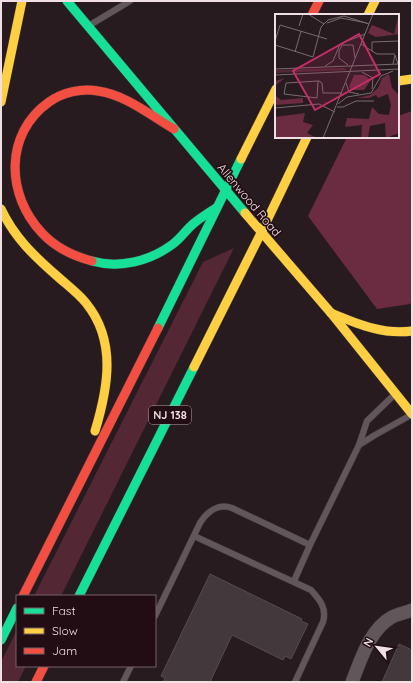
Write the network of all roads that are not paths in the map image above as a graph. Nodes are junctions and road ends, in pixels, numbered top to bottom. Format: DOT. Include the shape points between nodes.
graph roads {
  1 [pos="22,1"];
  2 [pos="67,1"];
  3 [pos="130,1"];
  4 [pos="319,1"];
  5 [pos="375,1"];
  6 [pos="312,14"];
  7 [pos="368,14"];
  8 [pos="88,26"];
  9 [pos="412,79"];
  10 [pos="399,81"];
  11 [pos="275,91"];
  12 [pos="1,102"];
  13 [pos="174,129"];
  14 [pos="310,139"];
  15 [pos="226,191"];
  16 [pos="218,206"];
  17 [pos="1,209"];
  18 [pos="261,233"];
  19 [pos="331,313"];
  20 [pos="412,331"];
  21 [pos="395,394"];
  22 [pos="412,414"];
  23 [pos="359,445"];
  24 [pos="73,498"];
  25 [pos="194,536"];
  26 [pos="310,545"];
  27 [pos="294,581"];
  28 [pos="24,595"];
  29 [pos="80,595"];
  30 [pos="16,610"];
  31 [pos="412,610"];
  32 [pos="156,614"];
  33 [pos="1,640"];
  34 [pos="44,667"];
  35 [pos="48,667"];
  36 [pos="130,667"];
  37 [pos="36,682"];
  38 [pos="44,682"];
  39 [pos="123,682"];
  40 [pos="295,682"];
  41 [pos="352,682"];
  1 -- 12 [label="main road"];
  2 -- 8 [label="main road, Allenwood Road"];
  3 -- 8 [label="lane"];
  4 -- 6 [label="main road"];
  5 -- 7 [label="main road"];
  8 -- 13 [label="main road, Allenwood Road"];
  9 -- 10 [label="main road"];
  11 -- 15 [label="main road"];
  13 -- 15 [label="main road, Allenwood Road"];
  13 -- 16 [label="main road" via="121,98 104,92 83,90 60,96 45,105 24,129 14,163 14,180 19,198 43,234 63,250 98,263 122,264 155,255 168,248 194,222"];
  14 -- 18 [label="main road, NJ 138" via="298,156"];
  15 -- 16 [label="main road"];
  15 -- 18 [label="main road, Allenwood Road"];
  16 -- 24 [label="main road"];
  17 -- 24 [label="main road" via="22,244 92,311 106,343 106,394"];
  18 -- 19 [label="main road, Allenwood Road"];
  18 -- 29 [label="main road, NJ 138"];
  19 -- 20 [label="main road" via="392,333"];
  19 -- 21 [label="main road, Allenwood Road"];
  21 -- 22 [label="main road, Allenwood Road"];
  21 -- 23 [label="lane" via="367,421"];
  22 -- 23 [label="lane"];
  23 -- 26 [label="lane"];
  24 -- 28 [label="main road"];
  25 -- 26 [label="lane" via="208,513 218,507 228,506"];
  25 -- 27 [label="lane"];
  25 -- 32 [label="lane"];
  26 -- 27 [label="lane"];
  27 -- 40 [label="lane" via="311,590 322,603 325,616"];
  30 -- 33 [label="main road"];
  31 -- 41 [label="street" via="392,617 380,626 368,645"];
  34 -- 37 [label="main road"];
  35 -- 38 [label="main road"];
  36 -- 39 [label="lane"];
}
